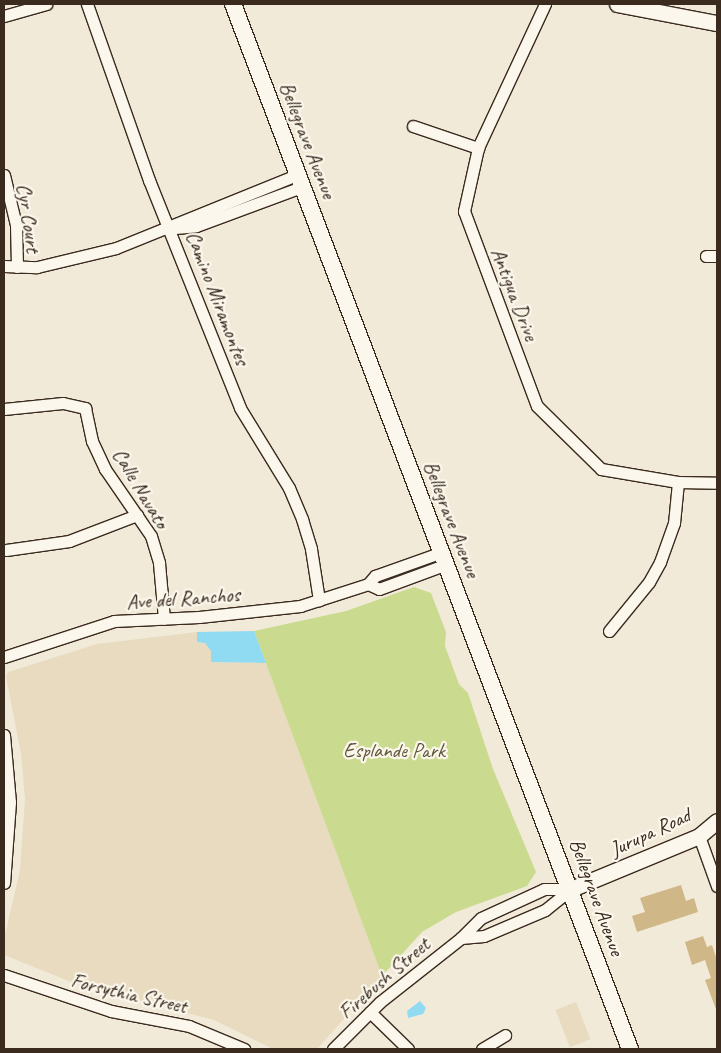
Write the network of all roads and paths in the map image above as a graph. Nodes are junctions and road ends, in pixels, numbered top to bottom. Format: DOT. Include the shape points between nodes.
graph roads {
  1 [pos="46,4"];
  2 [pos="87,4"];
  3 [pos="233,4"];
  4 [pos="546,4"];
  5 [pos="617,4"];
  6 [pos="4,16"];
  7 [pos="717,22"];
  8 [pos="413,126"];
  9 [pos="478,148"];
  10 [pos="4,175"];
  11 [pos="301,180"];
  12 [pos="171,228"];
  13 [pos="4,266"];
  14 [pos="17,267"];
  15 [pos="4,409"];
  16 [pos="678,482"];
  17 [pos="717,483"];
  18 [pos="137,515"];
  19 [pos="6,550"];
  20 [pos="445,558"];
  21 [pos="319,600"];
  22 [pos="164,619"];
  23 [pos="609,631"];
  24 [pos="4,656"];
  25 [pos="4,735"];
  26 [pos="717,821"];
  27 [pos="699,836"];
  28 [pos="4,883"];
  29 [pos="717,886"];
  30 [pos="572,889"];
  31 [pos="461,938"];
  32 [pos="4,975"];
  33 [pos="370,1012"];
  34 [pos="505,1035"];
  35 [pos="244,1049"];
  36 [pos="333,1049"];
  37 [pos="408,1049"];
  38 [pos="482,1049"];
  39 [pos="630,1049"];
  1 -- 6 [label="street"];
  2 -- 12 [label="street, Camino Miramontes" via="150,180"];
  3 -- 11 [label="main road, Bellegrave Avenue"];
  4 -- 9 [label="street, Antigua Drive"];
  5 -- 7 [label="street"];
  8 -- 9 [label="street"];
  9 -- 16 [label="street, Antigua Drive" via="464,211 537,406 601,469"];
  10 -- 14 [label="street, Cyr Court" via="16,225"];
  11 -- 12 [label="street" via="193,215"];
  11 -- 20 [label="main road, Bellegrave Avenue"];
  12 -- 14 [label="street" via="74,259 37,267"];
  12 -- 21 [label="street, Camino Miramontes" via="240,408 289,488 302,519 311,549"];
  13 -- 14 [label="street"];
  15 -- 18 [label="street, Calle Navato" via="63,403 85,408 92,441 105,469"];
  16 -- 17 [label="street, Antigua Drive"];
  16 -- 23 [label="street" via="674,523 660,562 649,582"];
  18 -- 19 [label="street" via="69,541"];
  18 -- 22 [label="street, Calle Navato" via="151,536 156,554"];
  20 -- 21 [label="street, Ave del Ranchos" via="379,589 368,584"];
  20 -- 30 [label="main road, Bellegrave Avenue"];
  21 -- 22 [label="street, Ave del Ranchos" via="300,606"];
  22 -- 24 [label="street, Ave del Ranchos" via="114,621"];
  25 -- 28 [label="street" via="10,802"];
  26 -- 27 [label="street, Jurupa Road"];
  27 -- 29 [label="street"];
  27 -- 30 [label="street, Jurupa Road"];
  30 -- 31 [label="street, Firebush Street" via="545,910 484,936"];
  30 -- 31 [label="street, Firebush Street" via="544,889 481,918"];
  30 -- 39 [label="main road, Bellegrave Avenue"];
  31 -- 33 [label="street, Firebush Street"];
  32 -- 35 [label="street, Forsythia Street" via="111,1011 188,1026"];
  33 -- 36 [label="street, Firebush Street"];
  33 -- 37 [label="street"];
  34 -- 38 [label="street"];
}
